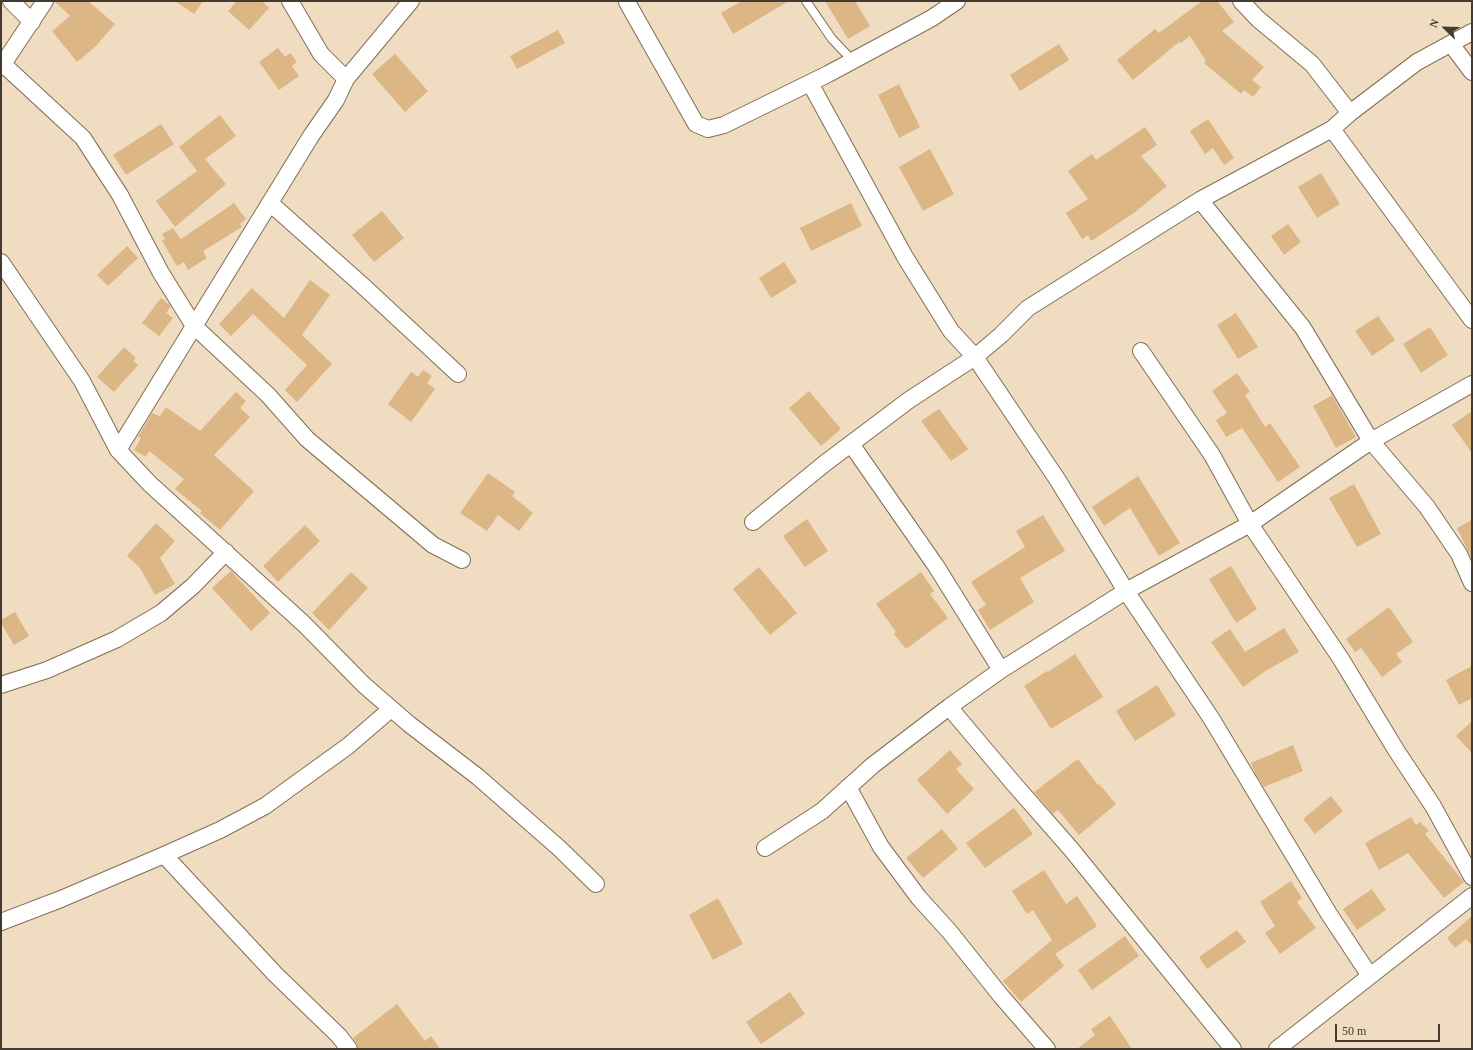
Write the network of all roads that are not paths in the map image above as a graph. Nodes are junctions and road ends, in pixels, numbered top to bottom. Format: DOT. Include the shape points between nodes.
graph roads {
  1 [pos="11,1"];
  2 [pos="45,1"];
  3 [pos="290,1"];
  4 [pos="411,1"];
  5 [pos="806,1"];
  6 [pos="957,1"];
  7 [pos="1241,1"];
  8 [pos="627,2"];
  9 [pos="32,22"];
  10 [pos="1472,32"];
  11 [pos="1451,44"];
  12 [pos="853,61"];
  13 [pos="2,66"];
  14 [pos="1472,72"];
  15 [pos="346,79"];
  16 [pos="810,83"];
  17 [pos="1350,113"];
  18 [pos="1332,129"];
  19 [pos="1200,200"];
  20 [pos="270,203"];
  21 [pos="1,262"];
  22 [pos="1472,320"];
  23 [pos="194,326"];
  24 [pos="1141,351"];
  25 [pos="975,356"];
  26 [pos="458,374"];
  27 [pos="1472,384"];
  28 [pos="1370,441"];
  29 [pos="851,444"];
  30 [pos="118,450"];
  31 [pos="753,522"];
  32 [pos="1250,524"];
  33 [pos="226,552"];
  34 [pos="462,560"];
  35 [pos="1472,583"];
  36 [pos="1126,591"];
  37 [pos="1001,670"];
  38 [pos="1,685"];
  39 [pos="949,707"];
  40 [pos="391,709"];
  41 [pos="848,787"];
  42 [pos="765,848"];
  43 [pos="164,855"];
  44 [pos="1472,877"];
  45 [pos="596,884"];
  46 [pos="1472,896"];
  47 [pos="1,922"];
  48 [pos="1370,976"];
  49 [pos="349,1049"];
  50 [pos="1047,1049"];
  51 [pos="1233,1049"];
  52 [pos="1277,1049"];
  1 -- 9 [label="street"];
  2 -- 9 [label="street"];
  3 -- 15 [label="street" via="321,54"];
  4 -- 15 [label="street"];
  5 -- 12 [label="lane" via="832,38"];
  6 -- 12 [label="street" via="932,18"];
  7 -- 17 [label="street" via="1312,64"];
  8 -- 16 [label="street" via="696,124 708,129 724,125"];
  9 -- 13 [label="street"];
  10 -- 11 [label="street"];
  11 -- 14 [label="street"];
  11 -- 17 [label="street" via="1417,62"];
  12 -- 16 [label="street"];
  13 -- 23 [label="street" via="83,138 120,195 161,273"];
  15 -- 20 [label="street" via="336,100"];
  16 -- 25 [label="street" via="905,257 951,331"];
  17 -- 18 [label="street"];
  18 -- 19 [label="street"];
  18 -- 22 [label="street"];
  19 -- 25 [label="street" via="1028,308"];
  19 -- 28 [label="street" via="1303,328"];
  20 -- 23 [label="street"];
  20 -- 26 [label="street"];
  21 -- 30 [label="street" via="82,381"];
  23 -- 30 [label="street"];
  23 -- 34 [label="street" via="268,396 307,439 433,545"];
  24 -- 32 [label="street" via="1212,455"];
  25 -- 29 [label="street" via="909,400"];
  25 -- 36 [label="street" via="1057,479"];
  27 -- 28 [label="street"];
  28 -- 32 [label="street"];
  28 -- 35 [label="street" via="1427,508 1459,554"];
  29 -- 31 [label="street"];
  29 -- 37 [label="street" via="936,566"];
  30 -- 33 [label="street" via="150,484"];
  32 -- 36 [label="street"];
  32 -- 44 [label="street" via="1341,659 1433,806"];
  33 -- 38 [label="street" via="193,586 161,613 117,640 47,670"];
  33 -- 40 [label="street"];
  36 -- 37 [label="street"];
  36 -- 48 [label="street" via="1212,718 1329,914"];
  37 -- 39 [label="street"];
  39 -- 41 [label="street"];
  39 -- 51 [label="street" via="1075,854"];
  40 -- 43 [label="street" via="348,746 265,806"];
  40 -- 45 [label="street" via="478,777"];
  41 -- 42 [label="street" via="822,810"];
  41 -- 50 [label="street" via="881,847 919,898"];
  43 -- 47 [label="street"];
  43 -- 49 [label="street"];
  46 -- 48 [label="street"];
  48 -- 52 [label="street"];
}
